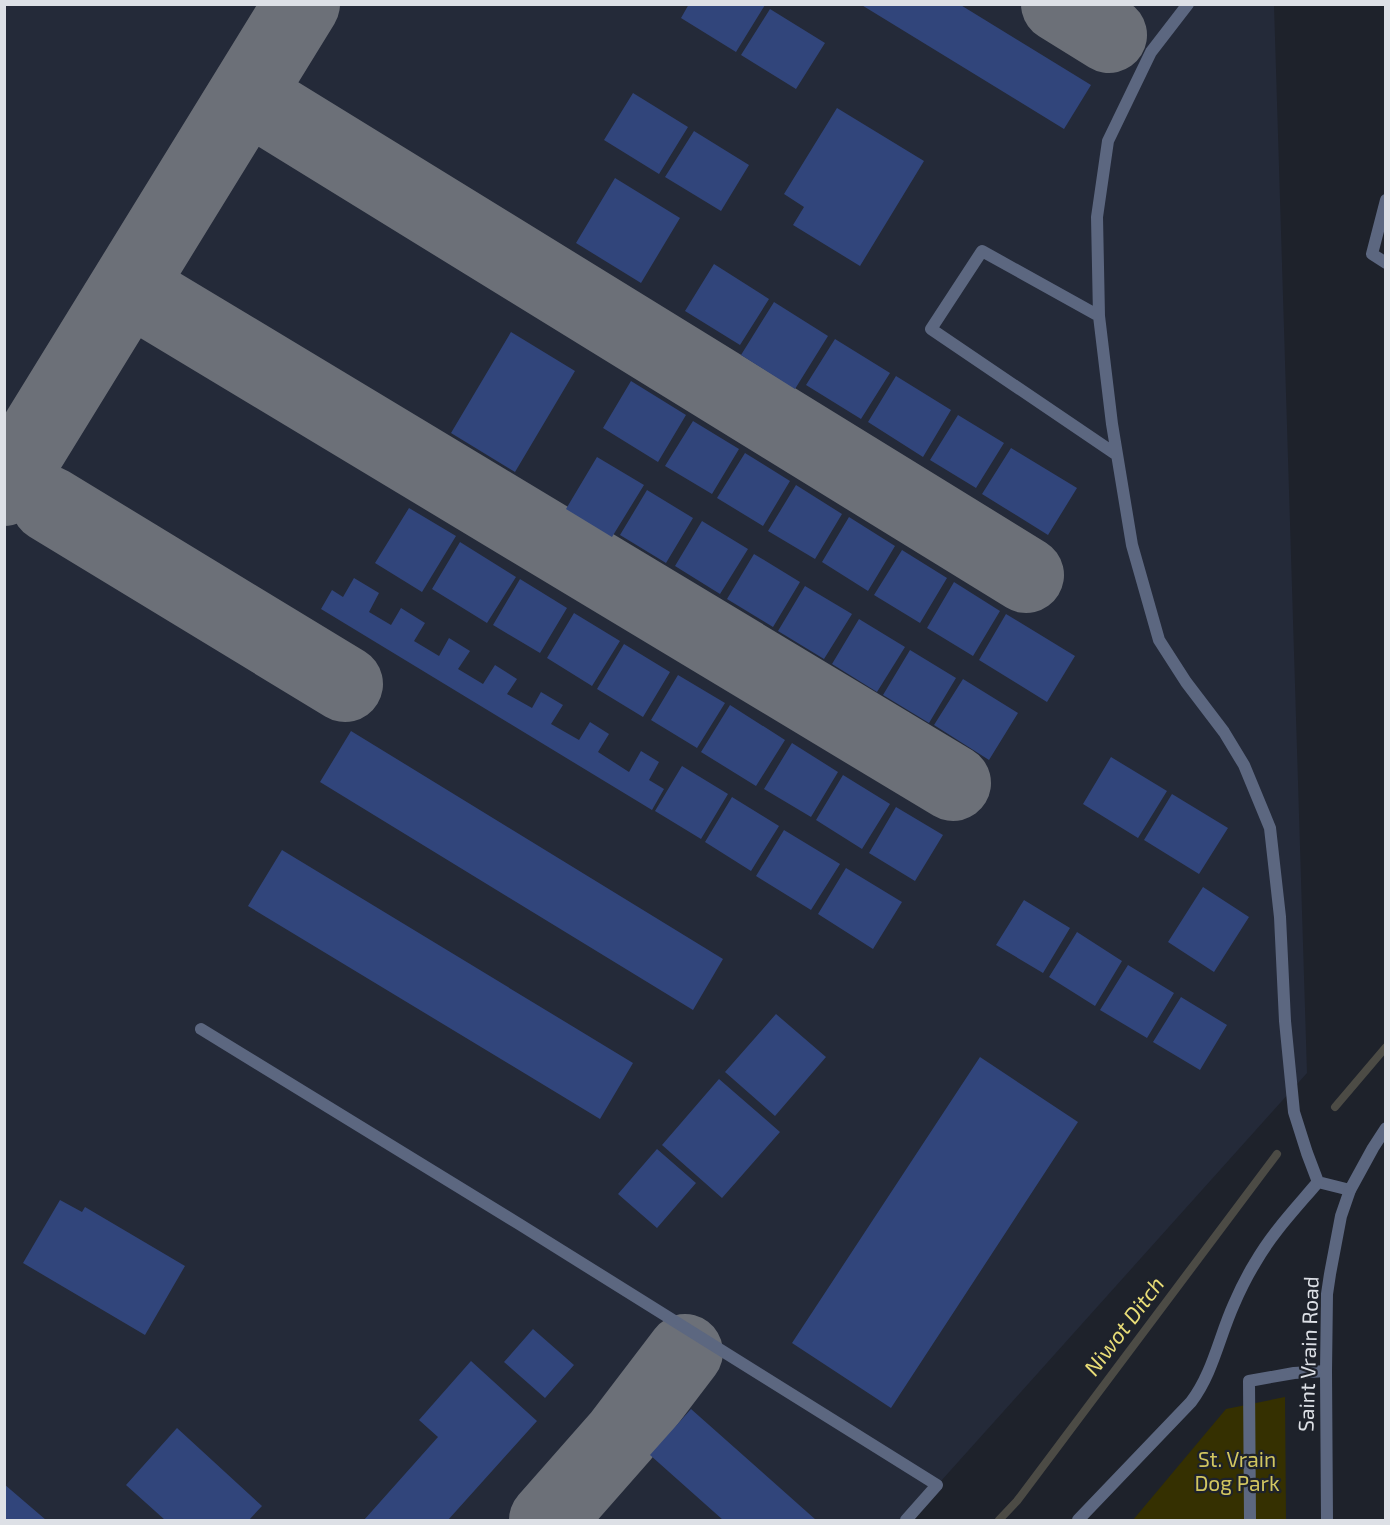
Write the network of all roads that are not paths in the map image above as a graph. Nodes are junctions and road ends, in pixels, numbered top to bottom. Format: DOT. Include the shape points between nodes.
graph roads {
  1 [pos="1188,4"];
  2 [pos="1386,200"];
  3 [pos="1386,262"];
  4 [pos="1099,316"];
  5 [pos="1117,455"];
  6 [pos="201,1029"];
  7 [pos="1386,1128"];
  8 [pos="1318,1182"];
  9 [pos="1350,1190"];
  10 [pos="1326,1371"];
  11 [pos="906,1521"];
  12 [pos="1078,1521"];
  13 [pos="1250,1521"];
  14 [pos="1327,1521"];
  1 -- 4 [label="street" via="1151,52 1108,141 1097,217"];
  2 -- 3 [label="street" via="1371,254"];
  4 -- 5 [label="street"];
  4 -- 5 [label="street" via="982,251 931,329"];
  5 -- 8 [label="street" via="1132,545 1159,640 1244,765 1270,828 1294,1112"];
  6 -- 11 [label="street" via="937,1485"];
  7 -- 9 [label="street, Saint Vrain Road"];
  8 -- 9 [label="street"];
  8 -- 12 [label="street" via="1255,1262 1200,1390"];
  9 -- 10 [label="street, Saint Vrain Road" via="1330,1274"];
  10 -- 13 [label="street" via="1294,1372 1249,1381"];
  10 -- 14 [label="street, Saint Vrain Road"];
}
